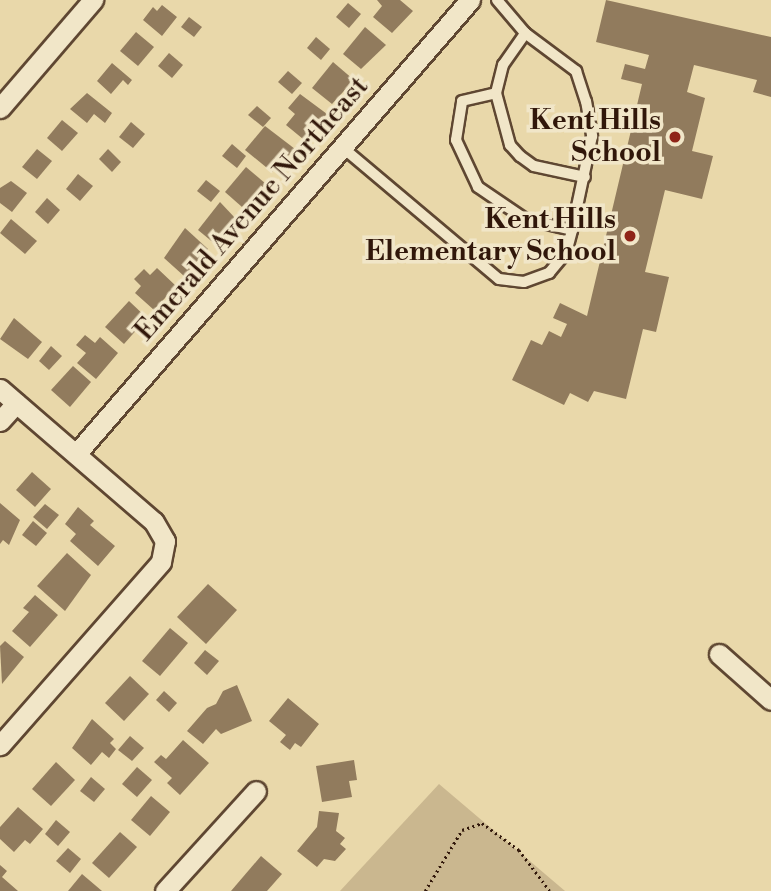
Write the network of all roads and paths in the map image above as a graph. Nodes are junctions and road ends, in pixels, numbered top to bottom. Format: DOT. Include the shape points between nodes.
graph roads {
  1 [pos="93,0"];
  2 [pos="470,0"];
  3 [pos="496,0"];
  4 [pos="525,33"];
  5 [pos="496,93"];
  6 [pos="0,108"];
  7 [pos="342,147"];
  8 [pos="585,177"];
  9 [pos="572,230"];
  10 [pos="0,390"];
  11 [pos="16,403"];
  12 [pos="0,421"];
  13 [pos="76,454"];
  14 [pos="719,654"];
  15 [pos="771,700"];
  16 [pos="0,744"];
  17 [pos="256,791"];
  18 [pos="165,891"];
  19 [pos="425,891"];
  20 [pos="550,891"];
  1 -- 6 [label="street"];
  2 -- 7 [label="street, Emerald Avenue Northeast"];
  3 -- 4 [label="lane"];
  4 -- 5 [label="lane" via="503,65"];
  4 -- 8 [label="lane" via="576,71 592,136"];
  5 -- 8 [label="lane" via="510,145 520,156 534,166"];
  5 -- 9 [label="lane" via="462,101 456,140 478,187 526,219"];
  7 -- 9 [label="lane" via="499,279 524,282 549,272 566,253"];
  7 -- 13 [label="street, Emerald Avenue Northeast"];
  8 -- 9 [label="lane"];
  10 -- 11 [label="street"];
  11 -- 12 [label="street"];
  11 -- 13 [label="street"];
  13 -- 16 [label="street" via="154,522 165,541 160,562"];
  14 -- 15 [label="street"];
  17 -- 18 [label="street"];
  19 -- 20 [label="path" via="462,830 482,823 519,850"];
}
